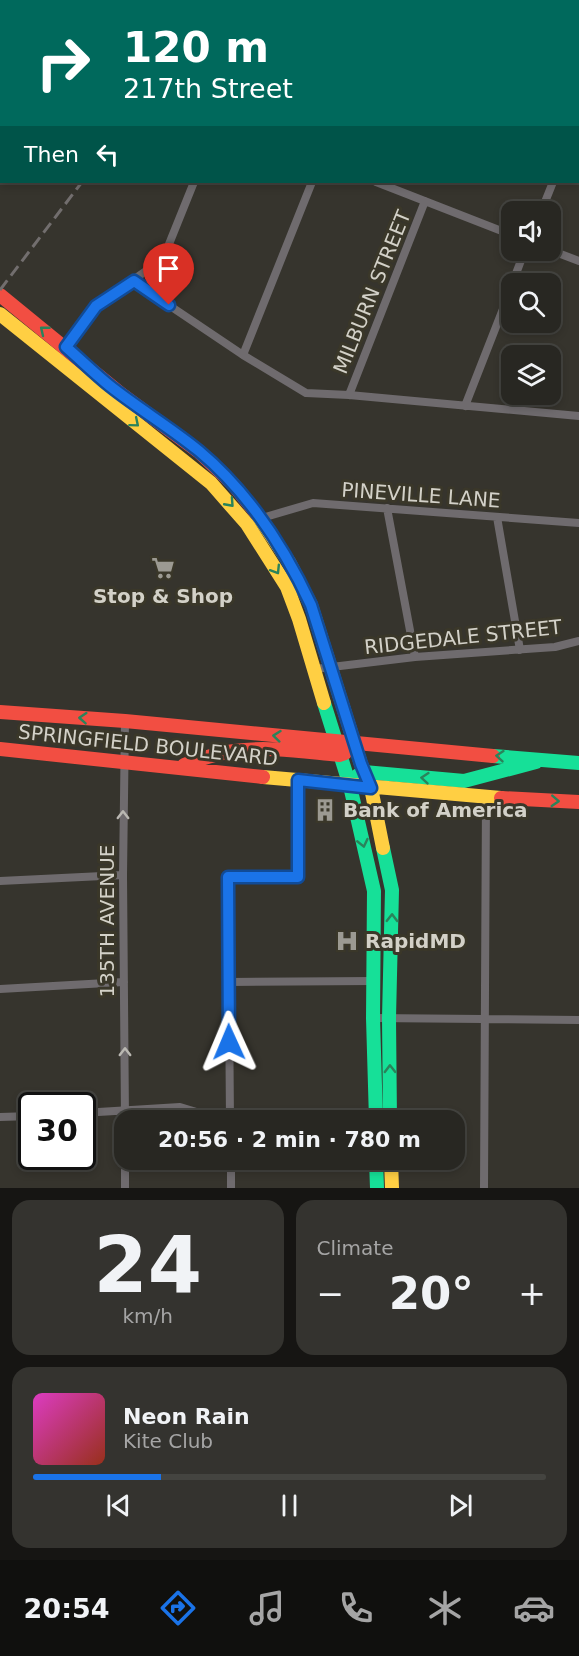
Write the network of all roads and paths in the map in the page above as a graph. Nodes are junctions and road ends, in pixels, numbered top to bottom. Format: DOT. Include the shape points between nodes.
graph roads {
  1 [pos="194,183"];
  2 [pos="312,183"];
  3 [pos="379,183"];
  4 [pos="553,183"];
  5 [pos="425,201"];
  6 [pos="545,201"];
  7 [pos="501,231"];
  8 [pos="561,254"];
  9 [pos="579,261"];
  10 [pos="134,281"];
  11 [pos="0,296"];
  12 [pos="501,313"];
  13 [pos="0,314"];
  14 [pos="62,353"];
  15 [pos="243,355"];
  16 [pos="349,395"];
  17 [pos="465,406"];
  18 [pos="579,416"];
  19 [pos="387,508"];
  20 [pos="497,517"];
  21 [pos="262,518"];
  22 [pos="579,523"];
  23 [pos="579,642"];
  24 [pos="520,650"];
  25 [pos="415,657"];
  26 [pos="332,667"];
  27 [pos="315,669"];
  28 [pos="0,712"];
  29 [pos="125,721"];
  30 [pos="354,743"];
  31 [pos="337,748"];
  32 [pos="0,749"];
  33 [pos="544,760"];
  34 [pos="123,761"];
  35 [pos="579,763"];
  36 [pos="178,767"];
  37 [pos="364,772"];
  38 [pos="298,780"];
  39 [pos="350,786"];
  40 [pos="371,788"];
  41 [pos="486,797"];
  42 [pos="579,802"];
  43 [pos="123,875"];
  44 [pos="0,881"];
  45 [pos="373,981"];
  46 [pos="124,982"];
  47 [pos="228,982"];
  48 [pos="0,989"];
  49 [pos="373,1018"];
  50 [pos="389,1018"];
  51 [pos="485,1019"];
  52 [pos="579,1020"];
  53 [pos="125,1110"];
  54 [pos="190,1110"];
  55 [pos="230,1110"];
  56 [pos="376,1110"];
  57 [pos="390,1110"];
  58 [pos="114,1111"];
  59 [pos="96,1112"];
  60 [pos="18,1117"];
  61 [pos="0,1118"];
  62 [pos="125,1170"];
  63 [pos="231,1170"];
  64 [pos="376,1170"];
  65 [pos="391,1170"];
  66 [pos="125,1188"];
  67 [pos="231,1188"];
  68 [pos="377,1188"];
  69 [pos="392,1188"];
  70 [pos="484,1188"];
  1 -- 10 [label="street" via="163,259"];
  2 -- 15 [label="street"];
  3 -- 5 [label="street"];
  4 -- 6 [label="street"];
  5 -- 7 [label="street"];
  5 -- 16 [label="street, MILBURN STREET"];
  8 -- 9 [label="street"];
  10 -- 14 [label="street" via="96,306"];
  10 -- 15 [label="street"];
  14 -- 11 [label="main road, one-way"];
  12 -- 17 [label="street"];
  13 -- 14 [label="main road"];
  14 -- 21 [label="main road" via="200,452"];
  14 -- 27 [label="main road, one-way" via="211,483 239,514 287,587"];
  15 -- 16 [label="street" via="306,393"];
  16 -- 17 [label="street"];
  17 -- 18 [label="street"];
  19 -- 20 [label="street, PINEVILLE LANE"];
  19 -- 21 [label="street, PINEVILLE LANE" via="313,503"];
  19 -- 25 [label="street"];
  20 -- 22 [label="street, PINEVILLE LANE"];
  20 -- 24 [label="street"];
  21 -- 26 [label="main road" via="300,580"];
  23 -- 24 [label="street, RIDGEDALE STREET"];
  24 -- 25 [label="street, RIDGEDALE STREET"];
  25 -- 26 [label="street, RIDGEDALE STREET"];
  26 -- 27 [label="street, RIDGEDALE STREET"];
  26 -- 30 [label="main road"];
  27 -- 31 [label="main road"];
  29 -- 28 [label="main road, SPRINGFIELD BOULEVARD, one-way"];
  31 -- 29 [label="main road, SPRINGFIELD BOULEVARD, one-way"];
  29 -- 34 [label="street, 135TH AVENUE"];
  30 -- 31 [label="main road, SPRINGFIELD BOULEVARD"];
  33 -- 30 [label="main road, SPRINGFIELD BOULEVARD, one-way"];
  30 -- 37 [label="main road"];
  31 -- 36 [label="main road" via="241,750"];
  31 -- 39 [label="main road"];
  32 -- 34 [label="main road, SPRINGFIELD BOULEVARD"];
  33 -- 35 [label="main road, SPRINGFIELD BOULEVARD"];
  33 -- 37 [label="main road, one-way" via="464,781"];
  34 -- 36 [label="main road, SPRINGFIELD BOULEVARD"];
  43 -- 34 [label="street, 135TH AVENUE, one-way"];
  36 -- 38 [label="main road, SPRINGFIELD BOULEVARD"];
  37 -- 39 [label="main road"];
  37 -- 40 [label="main road"];
  38 -- 39 [label="main road, SPRINGFIELD BOULEVARD"];
  38 -- 47 [label="street" via="298,877 228,877"];
  39 -- 40 [label="main road, SPRINGFIELD BOULEVARD"];
  39 -- 45 [label="main road, one-way" via="374,891"];
  40 -- 41 [label="main road, SPRINGFIELD BOULEVARD"];
  50 -- 40 [label="main road, one-way" via="392,890"];
  41 -- 42 [label="main road, SPRINGFIELD BOULEVARD, one-way"];
  41 -- 51 [label="street"];
  43 -- 44 [label="street"];
  43 -- 46 [label="street, 135TH AVENUE"];
  45 -- 47 [label="street"];
  45 -- 49 [label="main road"];
  46 -- 48 [label="street"];
  53 -- 46 [label="street, 135TH AVENUE, one-way"];
  47 -- 55 [label="street"];
  49 -- 50 [label="street"];
  49 -- 56 [label="main road"];
  50 -- 51 [label="street"];
  57 -- 50 [label="main road, one-way"];
  51 -- 52 [label="street"];
  51 -- 70 [label="street"];
  53 -- 54 [label="street"];
  58 -- 59 [label="street"];
  60 -- 61 [label="street"];
  62 -- 66 [label="street"];
  63 -- 67 [label="street"];
  64 -- 68 [label="main road"];
  65 -- 69 [label="main road"];
}
